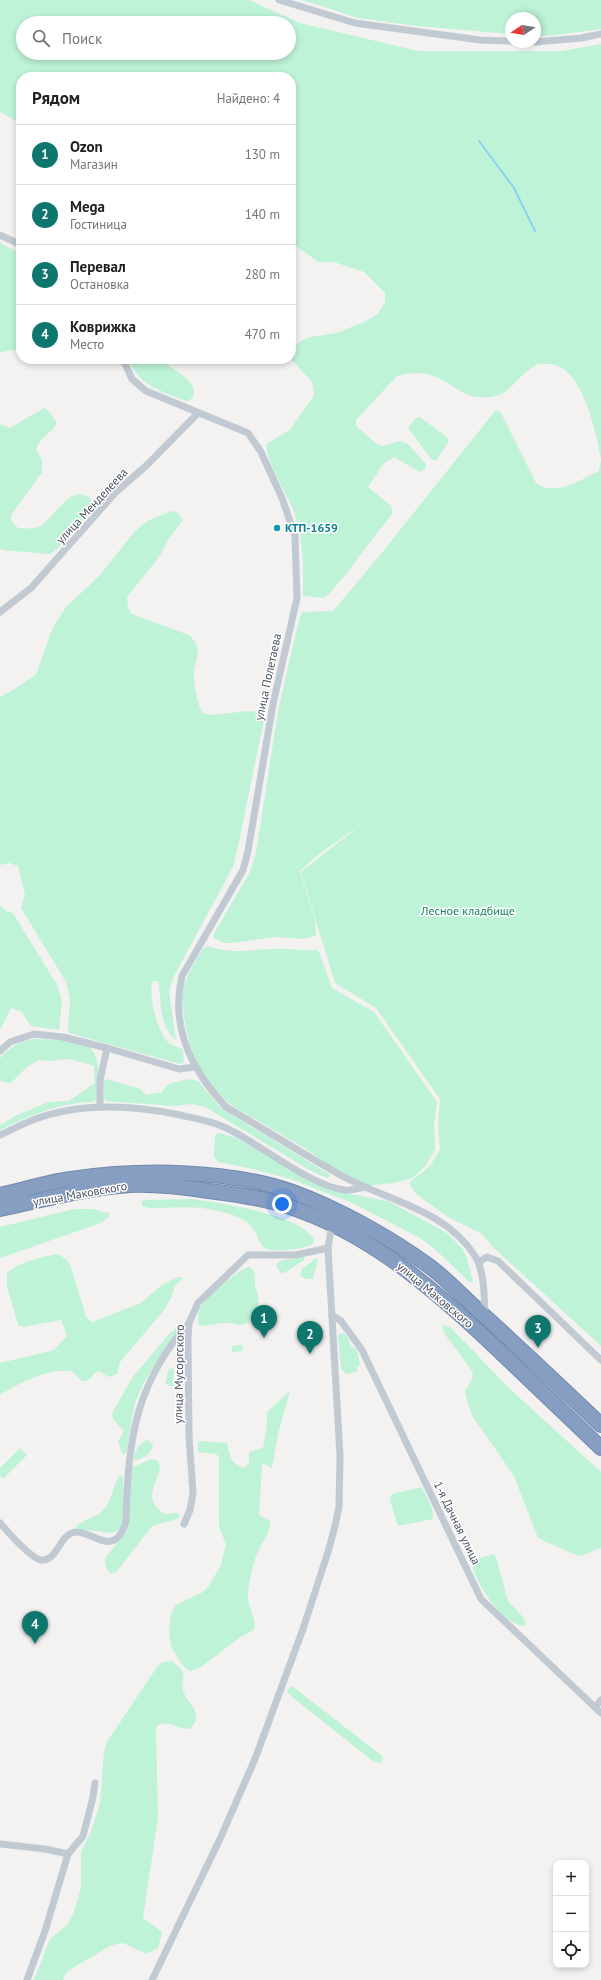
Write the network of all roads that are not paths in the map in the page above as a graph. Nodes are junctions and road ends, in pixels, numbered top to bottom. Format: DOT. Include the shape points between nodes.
graph roads {
  1 [pos="279,0"];
  2 [pos="601,34"];
  3 [pos="505,41"];
  4 [pos="541,41"];
  5 [pos="0,235"];
  6 [pos="16,243"];
  7 [pos="125,364"];
  8 [pos="198,413"];
  9 [pos="0,612"];
  10 [pos="107,1048"];
  11 [pos="0,1051"];
  12 [pos="194,1067"];
  13 [pos="100,1107"];
  14 [pos="0,1135"];
  15 [pos="366,1187"];
  16 [pos="0,1194"];
  17 [pos="0,1209"];
  18 [pos="332,1225"];
  19 [pos="328,1248"];
  20 [pos="479,1262"];
  21 [pos="332,1315"];
  22 [pos="485,1317"];
  23 [pos="189,1323"];
  24 [pos="601,1360"];
  25 [pos="601,1425"];
  26 [pos="601,1448"];
  27 [pos="0,1523"];
  28 [pos="184,1524"];
  29 [pos="601,1700"];
  30 [pos="595,1707"];
  31 [pos="601,1713"];
  32 [pos="95,1783"];
  33 [pos="0,1844"];
  34 [pos="68,1854"];
  35 [pos="27,1980"];
  36 [pos="152,1980"];
  1 -- 3 [label="street" via="356,23 478,40"];
  2 -- 4 [label="street"];
  5 -- 6 [label="street"];
  7 -- 8 [label="street, улица Полетаева" via="132,379 146,391"];
  8 -- 9 [label="street, улица Менделеева" via="147,465 116,492 31,588"];
  8 -- 12 [label="street, улица Полетаева" via="248,433 253,438 282,498 295,536 297,598 273,704 243,870 182,976 178,992 179,1020"];
  10 -- 11 [label="street" via="63,1037 34,1034 10,1042"];
  10 -- 12 [label="street" via="178,1069"];
  10 -- 13 [label="street" via="100,1080"];
  12 -- 15 [label="street, улица Полетаева" via="226,1107 344,1177"];
  13 -- 14 [label="street" via="61,1112 34,1120"];
  13 -- 15 [label="street" via="146,1108 207,1121 232,1131 318,1181 346,1191"];
  15 -- 20 [label="street, улица Полетаева" via="450,1227 470,1248"];
  16 -- 22 [label="highway, улица Маковского" via="70,1179 131,1173 208,1176 245,1181 292,1192 388,1239 430,1266"];
  17 -- 18 [label="highway, улица Маковского" via="100,1189 131,1185 171,1186 240,1195 277,1204"];
  18 -- 19 [label="street"];
  18 -- 26 [label="highway, улица Маковского" via="379,1251 422,1281"];
  19 -- 21 [label="street"];
  19 -- 23 [label="street, улица Мусоргского" via="296,1255 248,1255 198,1303"];
  20 -- 22 [label="street"];
  20 -- 24 [label="street" via="487,1257 498,1261"];
  21 -- 30 [label="street, 1-я Дачная улица" via="340,1320 362,1350 482,1599"];
  21 -- 36 [label="street" via="340,1480 339,1507 328,1552 296,1651 255,1759"];
  22 -- 25 [label="highway, улица Маковского"];
  23 -- 27 [label="street" via="158,1365 143,1394 130,1450 126,1522 122,1533 106,1542 77,1532 70,1534 50,1558 42,1560 36,1558"];
  23 -- 28 [label="street, улица Мусоргского" via="189,1436 193,1493"];
  29 -- 30 [label="street"];
  30 -- 31 [label="street, 1-я Дачная улица"];
  32 -- 34 [label="street" via="83,1836"];
  33 -- 34 [label="street"];
  34 -- 35 [label="street"];
}
